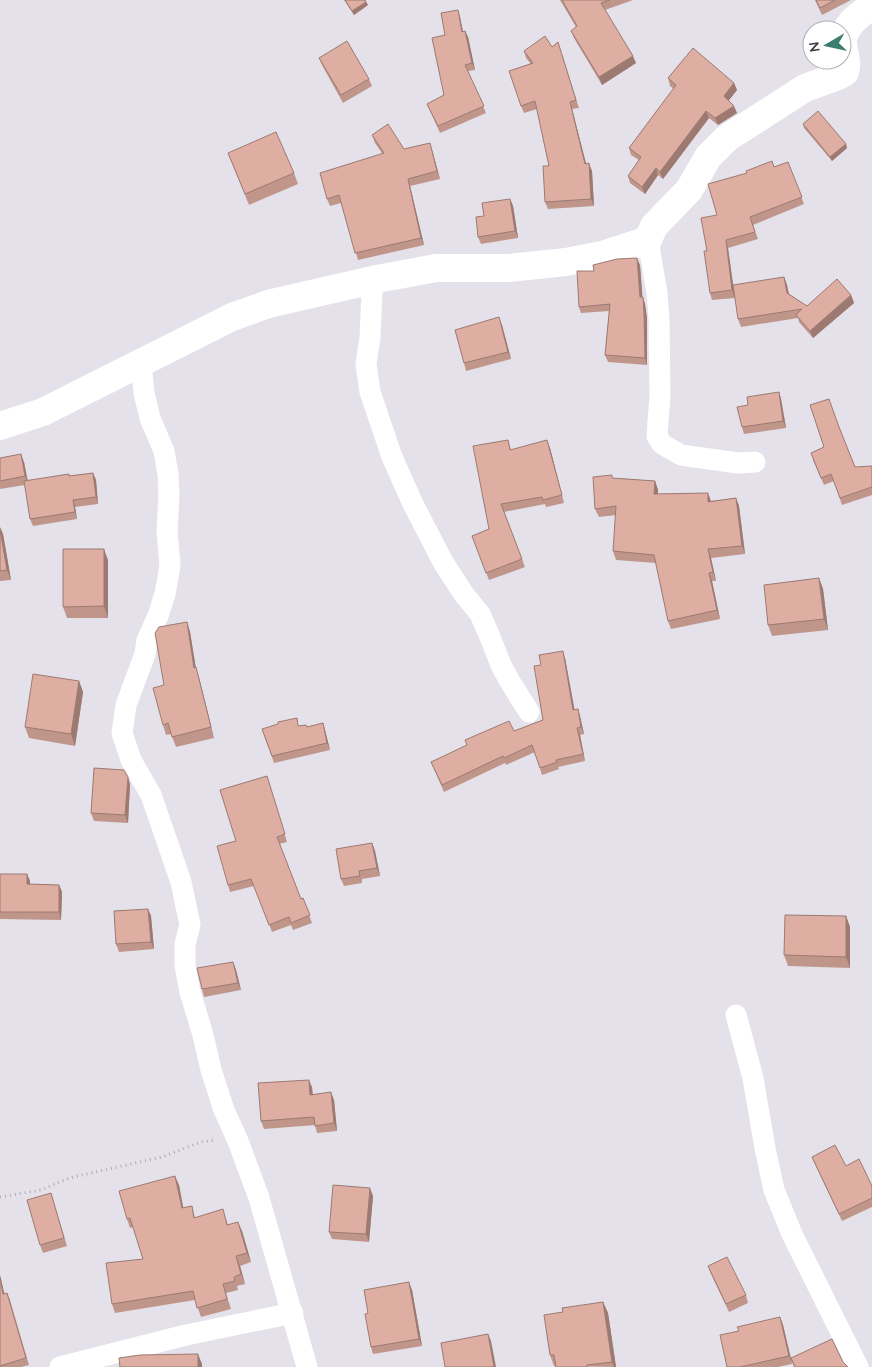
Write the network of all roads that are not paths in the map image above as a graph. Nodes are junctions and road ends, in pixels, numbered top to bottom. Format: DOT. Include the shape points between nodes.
graph roads {
  1 [pos="872,7"];
  2 [pos="648,240"];
  3 [pos="377,279"];
  4 [pos="141,363"];
  5 [pos="0,426"];
  6 [pos="755,462"];
  7 [pos="529,712"];
  8 [pos="736,1015"];
  9 [pos="293,1313"];
  10 [pos="60,1367"];
  11 [pos="307,1367"];
  12 [pos="858,1367"];
  1 -- 2 [label="street" via="845,30 845,72 805,88 727,138 708,157 689,190 654,226"];
  2 -- 3 [label="street" via="602,255 566,262 508,268 436,268"];
  2 -- 6 [label="street" via="658,293 660,395 657,436 662,444 681,455 738,463"];
  3 -- 4 [label="street" via="268,304 232,317"];
  3 -- 7 [label="street" via="372,292 366,364 370,392 392,457 443,562 480,614 501,665"];
  4 -- 5 [label="street" via="44,412"];
  4 -- 9 [label="street" via="144,394 164,451 168,474 170,566 165,594 126,705 122,733 131,760 151,795 181,882 190,924 185,944 185,966 210,1070 260,1198"];
  8 -- 12 [label="street" via="753,1078 774,1190 792,1234"];
  9 -- 10 [label="street" via="186,1335"];
  9 -- 11 [label="street"];
}
